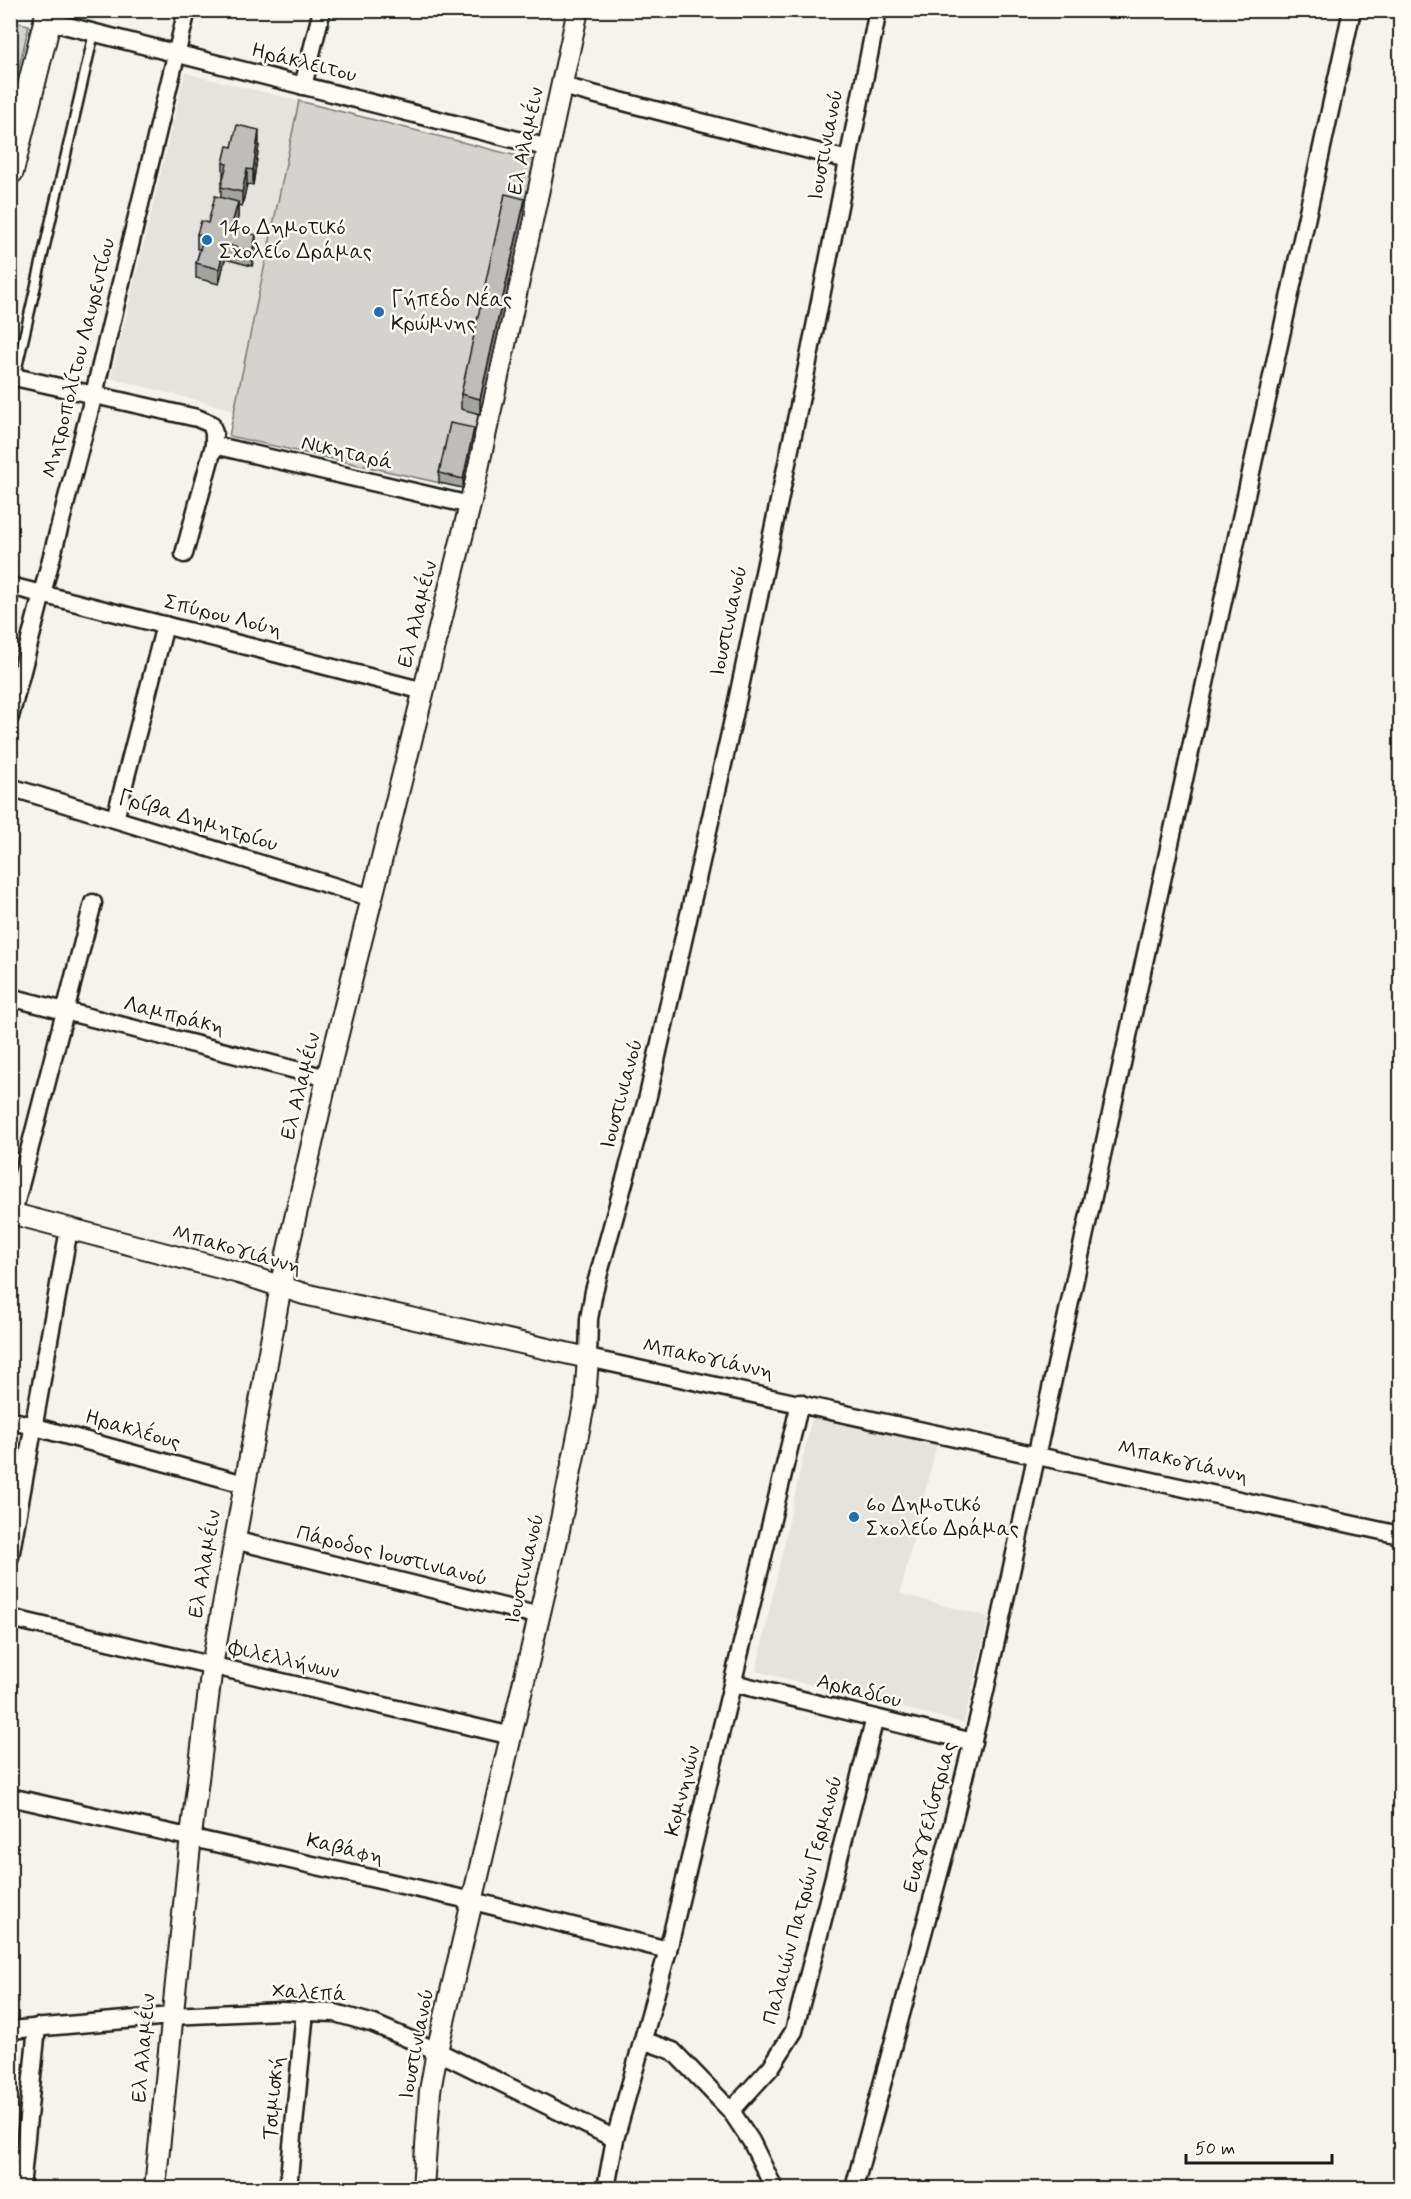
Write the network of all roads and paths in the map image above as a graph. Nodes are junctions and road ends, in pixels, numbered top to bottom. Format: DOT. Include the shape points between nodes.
graph roads {
  1 [pos="187,10"];
  2 [pos="322,10"];
  3 [pos="578,10"];
  4 [pos="878,10"];
  5 [pos="1353,10"];
  6 [pos="49,16"];
  7 [pos="94,33"];
  8 [pos="176,54"];
  9 [pos="562,86"];
  10 [pos="303,87"];
  11 [pos="549,148"];
  12 [pos="848,160"];
  13 [pos="10,171"];
  14 [pos="13,376"];
  15 [pos="94,394"];
  16 [pos="214,445"];
  17 [pos="470,505"];
  18 [pos="184,554"];
  19 [pos="10,586"];
  20 [pos="42,594"];
  21 [pos="165,625"];
  22 [pos="424,691"];
  23 [pos="10,717"];
  24 [pos="10,787"];
  25 [pos="115,819"];
  26 [pos="372,898"];
  27 [pos="93,903"];
  28 [pos="10,997"];
  29 [pos="65,1011"];
  30 [pos="327,1078"];
  31 [pos="12,1213"];
  32 [pos="69,1229"];
  33 [pos="280,1287"];
  34 [pos="588,1358"];
  35 [pos="800,1403"];
  36 [pos="10,1420"];
  37 [pos="33,1426"];
  38 [pos="1036,1454"];
  39 [pos="244,1484"];
  40 [pos="1401,1535"];
  41 [pos="234,1540"];
  42 [pos="10,1557"];
  43 [pos="540,1617"];
  44 [pos="10,1618"];
  45 [pos="212,1666"];
  46 [pos="733,1683"];
  47 [pos="874,1718"];
  48 [pos="512,1736"];
  49 [pos="973,1742"];
  50 [pos="10,1797"];
  51 [pos="191,1836"];
  52 [pos="473,1901"];
  53 [pos="668,1950"];
  54 [pos="305,2011"];
  55 [pos="171,2016"];
  56 [pos="36,2027"];
  57 [pos="10,2030"];
  58 [pos="645,2041"];
  59 [pos="437,2051"];
  60 [pos="732,2111"];
  61 [pos="615,2139"];
  62 [pos="21,2188"];
  63 [pos="155,2188"];
  64 [pos="288,2188"];
  65 [pos="423,2188"];
  66 [pos="606,2188"];
  67 [pos="774,2188"];
  68 [pos="854,2188"];
  1 -- 8 [label="street, Μητροπολίτου Λαυρεντίου"];
  2 -- 10 [label="street"];
  3 -- 9 [label="street, Ελ Αλαμέιν"];
  4 -- 12 [label="street, Ιουστινιανού"];
  5 -- 38 [label="street, Ευαγγελίστριας"];
  6 -- 7 [label="street, Ηράκλειτου"];
  6 -- 13 [label="main road"];
  7 -- 8 [label="street, Ηράκλειτου"];
  7 -- 14 [label="lane"];
  8 -- 10 [label="street, Ηράκλειτου"];
  8 -- 15 [label="street, Μητροπολίτου Λαυρεντίου"];
  9 -- 11 [label="street, Ελ Αλαμέιν"];
  9 -- 12 [label="street"];
  10 -- 11 [label="street, Ηράκλειτου"];
  11 -- 17 [label="street, Ελ Αλαμέιν"];
  12 -- 34 [label="street, Ιουστινιανού" via="735,711 657,1058 594,1291 588,1319"];
  14 -- 15 [label="street"];
  15 -- 16 [label="street" via="197,418 211,424"];
  15 -- 20 [label="street, Μητροπολίτου Λαυρεντίου"];
  16 -- 17 [label="street, Νικηταρά"];
  16 -- 18 [label="street"];
  17 -- 22 [label="street, Ελ Αλαμέιν"];
  19 -- 20 [label="street, Σπύρου Λούη"];
  20 -- 21 [label="street, Σπύρου Λούη"];
  20 -- 23 [label="street, Μητροπολίτου Λαυρεντίου"];
  21 -- 22 [label="street, Σπύρου Λούη"];
  21 -- 25 [label="street"];
  22 -- 26 [label="street, Ελ Αλαμέιν"];
  24 -- 25 [label="street, Γρίβα Δημητρίου"];
  25 -- 26 [label="street, Γρίβα Δημητρίου"];
  26 -- 30 [label="street, Ελ Αλαμέιν"];
  27 -- 29 [label="street"];
  28 -- 29 [label="street, Λαμπράκη"];
  29 -- 30 [label="street, Λαμπράκη"];
  29 -- 31 [label="street"];
  30 -- 33 [label="street, Ελ Αλαμέιν"];
  31 -- 32 [label="street, Μπακογιάννη"];
  32 -- 33 [label="street, Μπακογιάννη"];
  32 -- 37 [label="street"];
  33 -- 34 [label="street, Μπακογιάννη"];
  33 -- 39 [label="street, Ελ Αλαμέιν"];
  34 -- 35 [label="street, Μπακογιάννη"];
  34 -- 43 [label="street, Ιουστινιανού" via="585,1400"];
  35 -- 38 [label="street, Μπακογιάννη"];
  35 -- 46 [label="street, Κομνηνών"];
  36 -- 37 [label="street, Ηρακλέους"];
  37 -- 39 [label="street, Ηρακλέους"];
  37 -- 42 [label="street"];
  38 -- 40 [label="street, Μπακογιάννη"];
  38 -- 49 [label="street, Ευαγγελίστριας"];
  39 -- 41 [label="street, Ελ Αλαμέιν"];
  41 -- 43 [label="street, Πάροδος Ιουστινιανού"];
  41 -- 45 [label="street, Ελ Αλαμέιν"];
  43 -- 48 [label="street, Ιουστινιανού"];
  44 -- 45 [label="street, Φιλελλήνων"];
  45 -- 48 [label="street, Φιλελλήνων"];
  45 -- 51 [label="street, Ελ Αλαμέιν"];
  46 -- 47 [label="street, Αρκαδίου"];
  46 -- 53 [label="street, Κομνηνών"];
  47 -- 49 [label="street, Αρκαδίου"];
  47 -- 60 [label="street, Παλαιών Πατρών Γερμανού" via="794,2031 771,2067"];
  48 -- 52 [label="street, Ιουστινιανού"];
  49 -- 68 [label="street, Ευαγγελίστριας"];
  50 -- 51 [label="street, Καβάφη"];
  51 -- 52 [label="street, Καβάφη"];
  51 -- 55 [label="street, Ελ Αλαμέιν"];
  52 -- 53 [label="street, Καβάφη"];
  52 -- 59 [label="street, Ιουστινιανού"];
  53 -- 58 [label="street, Κομνηνών"];
  54 -- 55 [label="street, Χαλεπά"];
  54 -- 59 [label="street, Χαλεπά" via="360,2019"];
  54 -- 64 [label="street, Τσιμισκή"];
  55 -- 56 [label="street, Χαλεπά"];
  55 -- 63 [label="street, Ελ Αλαμέιν"];
  56 -- 57 [label="street, Χαλεπά"];
  56 -- 62 [label="street"];
  58 -- 60 [label="street" via="673,2052"];
  58 -- 61 [label="street, Κομνηνών"];
  59 -- 61 [label="street, Χαλεπά"];
  59 -- 65 [label="street, Ιουστινιανού"];
  60 -- 67 [label="street"];
  61 -- 66 [label="street, Κομνηνών"];
}
